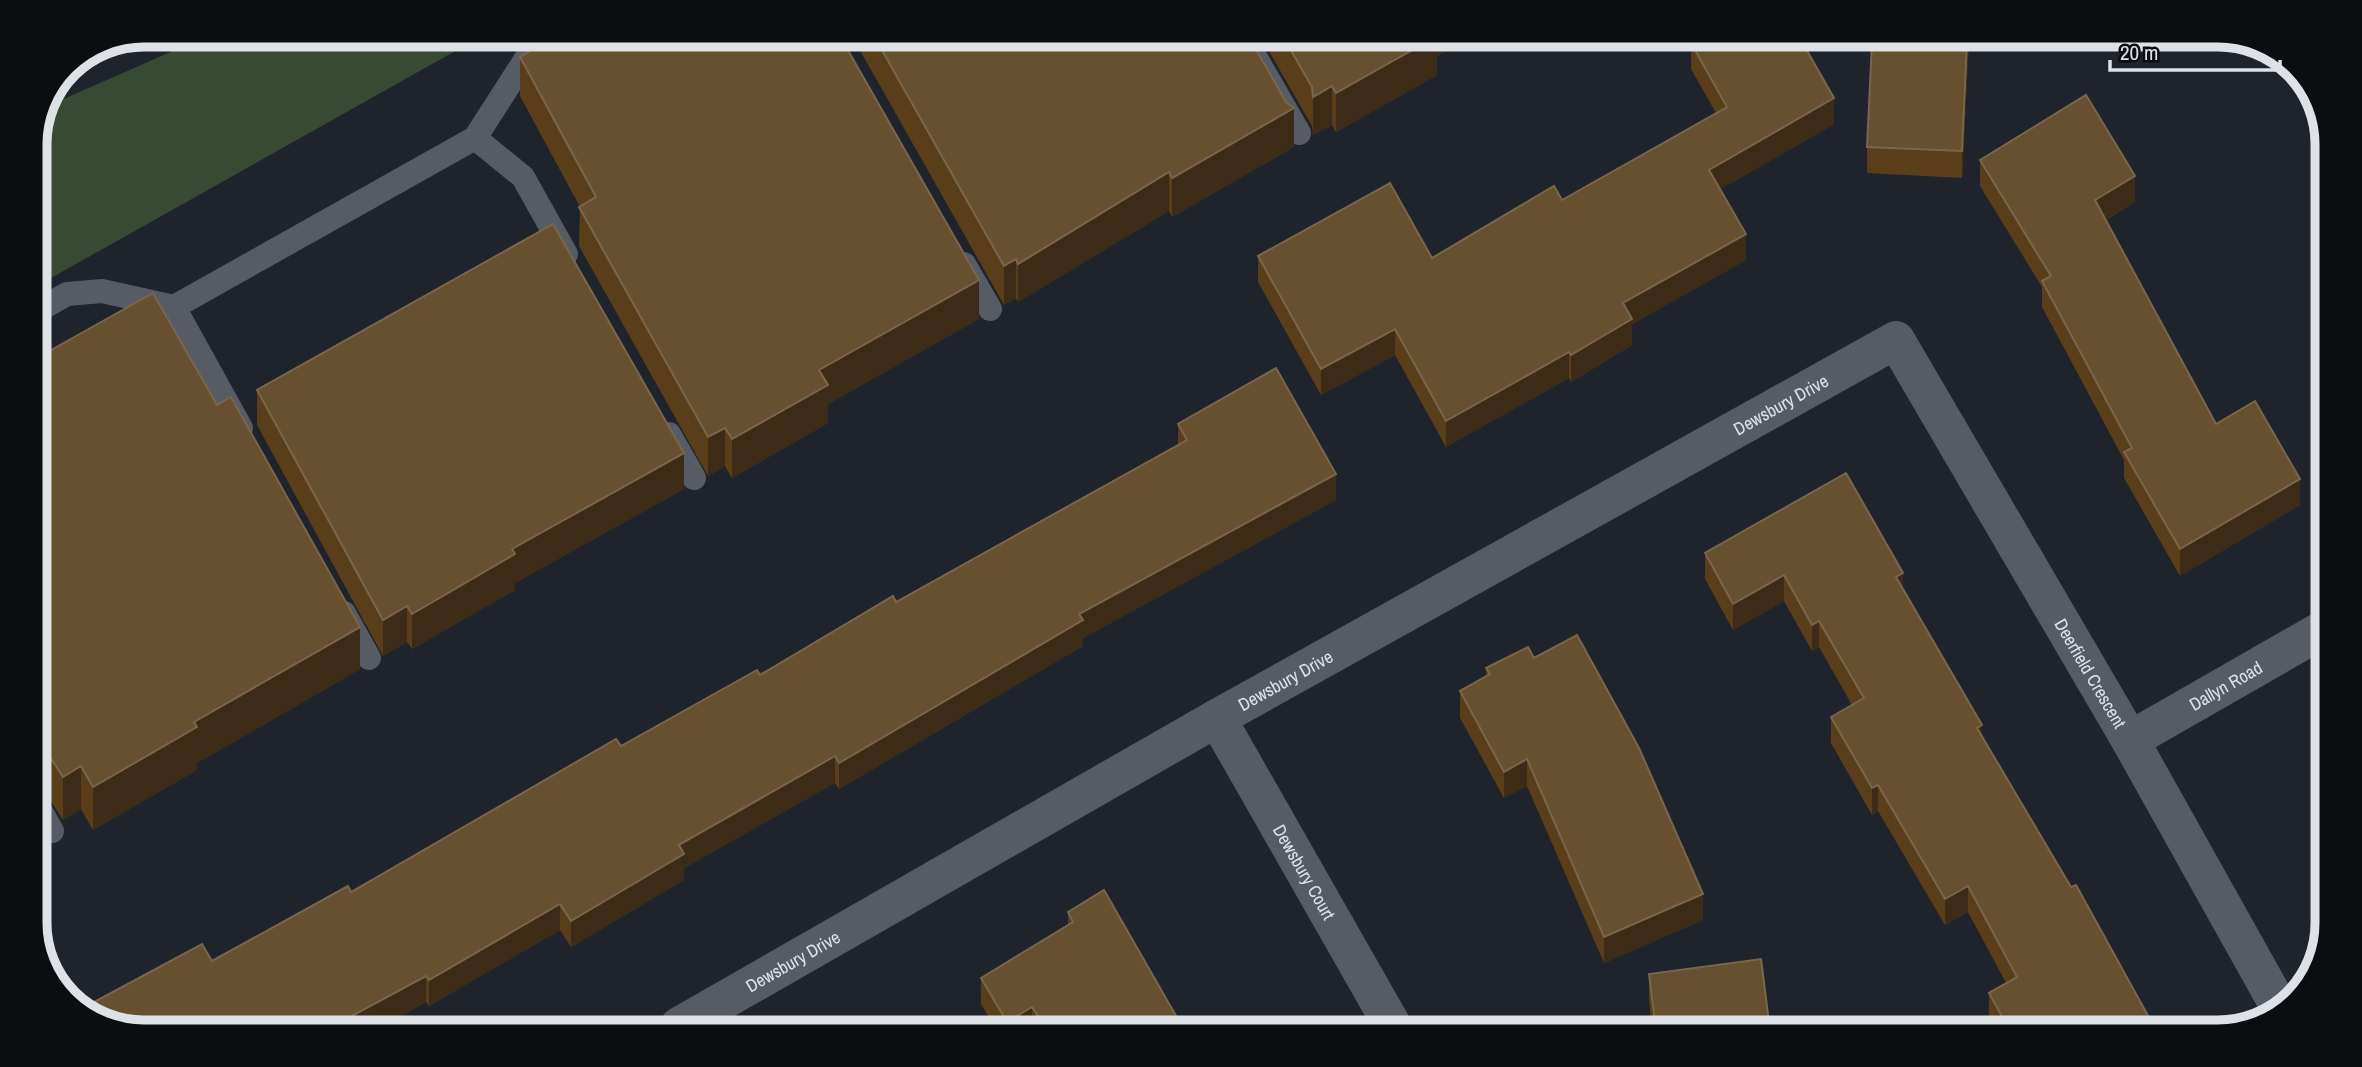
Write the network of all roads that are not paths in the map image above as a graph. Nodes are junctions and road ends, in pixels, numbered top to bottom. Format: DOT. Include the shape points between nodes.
graph roads {
  1 [pos="533,47"];
  2 [pos="1249,47"];
  3 [pos="1299,132"];
  4 [pos="475,138"];
  5 [pos="950,238"];
  6 [pos="578,273"];
  7 [pos="47,305"];
  8 [pos="174,307"];
  9 [pos="990,309"];
  10 [pos="1896,340"];
  11 [pos="660,418"];
  12 [pos="254,452"];
  13 [pos="694,478"];
  14 [pos="335,597"];
  15 [pos="2315,634"];
  16 [pos="369,658"];
  17 [pos="1217,718"];
  18 [pos="2130,740"];
  19 [pos="47,822"];
  20 [pos="52,831"];
  21 [pos="2276,1000"];
  22 [pos="690,1020"];
  23 [pos="1389,1020"];
  1 -- 4 [label="lane"];
  2 -- 3 [label="lane"];
  4 -- 6 [label="lane" via="523,177"];
  4 -- 8 [label="lane"];
  5 -- 9 [label="lane"];
  7 -- 8 [label="lane" via="67,294 102,291"];
  8 -- 12 [label="lane"];
  10 -- 17 [label="street, Dewsbury Drive"];
  10 -- 18 [label="street, Deerfield Crescent"];
  11 -- 13 [label="lane"];
  14 -- 16 [label="lane"];
  15 -- 18 [label="street, Dallyn Road"];
  17 -- 22 [label="street, Dewsbury Drive"];
  17 -- 23 [label="street, Dewsbury Court"];
  18 -- 21 [label="street, Deerfield Crescent"];
  19 -- 20 [label="lane"];
}
